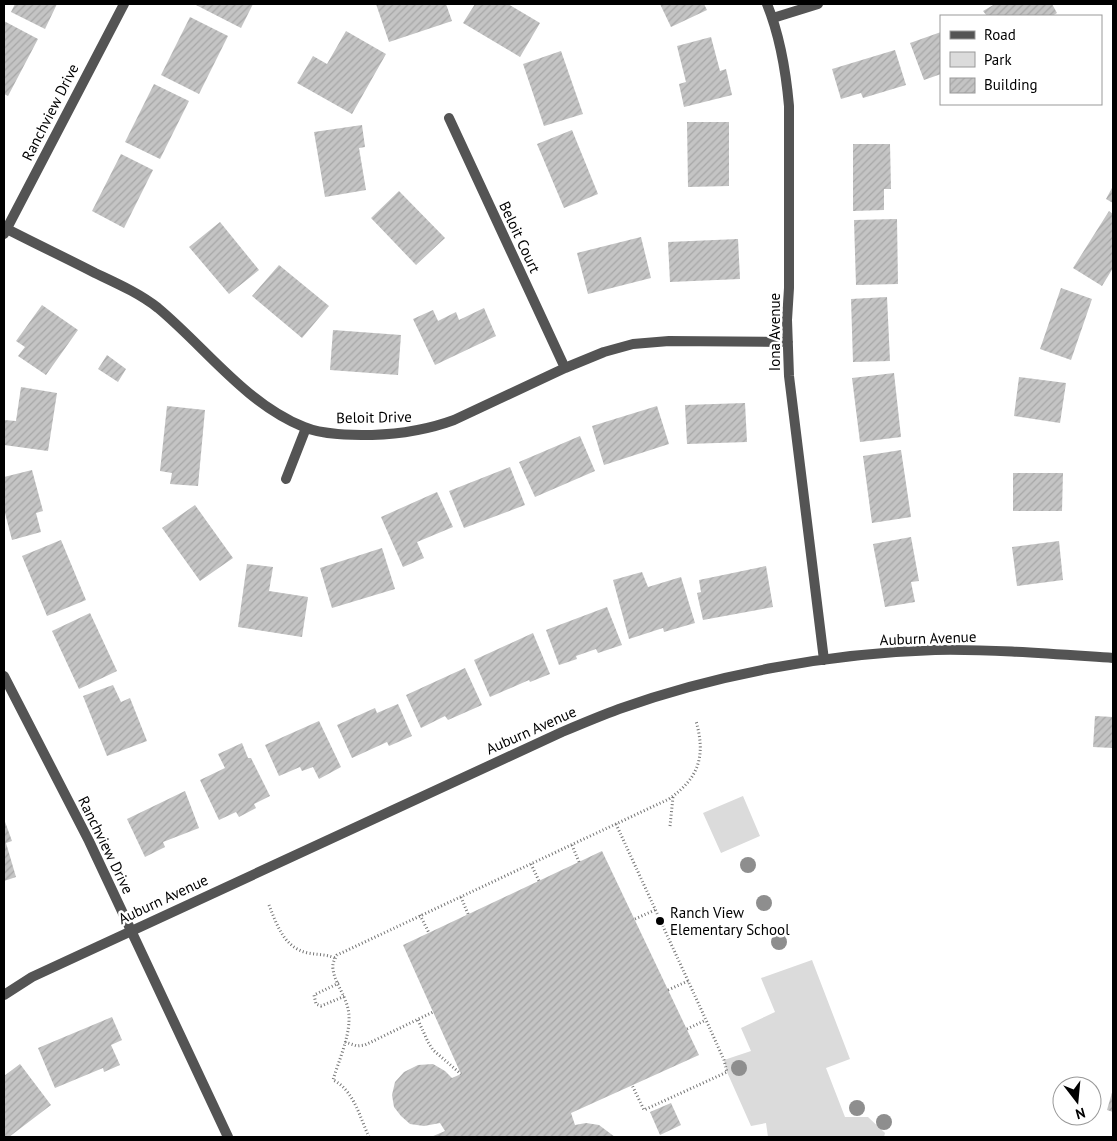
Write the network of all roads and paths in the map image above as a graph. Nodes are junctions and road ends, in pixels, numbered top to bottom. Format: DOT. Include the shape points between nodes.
graph roads {
  1 [pos="124,4"];
  2 [pos="767,4"];
  3 [pos="818,4"];
  4 [pos="773,18"];
  5 [pos="449,118"];
  6 [pos="5,232"];
  7 [pos="788,342"];
  8 [pos="565,368"];
  9 [pos="306,428"];
  10 [pos="286,479"];
  11 [pos="1113,658"];
  12 [pos="824,660"];
  13 [pos="4,676"];
  14 [pos="696,721"];
  15 [pos="673,796"];
  16 [pos="616,824"];
  17 [pos="670,826"];
  18 [pos="572,845"];
  19 [pos="579,862"];
  20 [pos="531,864"];
  21 [pos="538,881"];
  22 [pos="461,897"];
  23 [pos="269,906"];
  24 [pos="655,910"];
  25 [pos="468,914"];
  26 [pos="420,916"];
  27 [pos="635,919"];
  28 [pos="131,931"];
  29 [pos="429,933"];
  30 [pos="335,958"];
  31 [pos="688,980"];
  32 [pos="339,983"];
  33 [pos="668,990"];
  34 [pos="4,995"];
  35 [pos="345,996"];
  36 [pos="433,1012"];
  37 [pos="418,1020"];
  38 [pos="706,1020"];
  39 [pos="687,1029"];
  40 [pos="345,1042"];
  41 [pos="460,1074"];
  42 [pos="632,1085"];
  43 [pos="228,1137"];
  44 [pos="369,1137"];
  1 -- 6 [label="street, Ranchview Drive"];
  2 -- 4 [label="street, Iona Avenue"];
  3 -- 4 [label="street"];
  4 -- 7 [label="street, Iona Avenue" via="789,106"];
  5 -- 8 [label="street, Beloit Court"];
  6 -- 9 [label="street, Beloit Drive" via="129,290 157,308 239,385 270,408"];
  7 -- 8 [label="street, Beloit Drive" via="669,341 633,344"];
  7 -- 12 [label="street, Iona Avenue" via="789,376"];
  8 -- 9 [label="street, Beloit Drive" via="454,420 419,431 358,435"];
  9 -- 10 [label="street"];
  11 -- 12 [label="street, Auburn Avenue" via="935,650"];
  12 -- 28 [label="street, Auburn Avenue" via="684,689 619,709 562,732"];
  13 -- 28 [label="street, Ranchview Drive"];
  14 -- 15 [label="path" via="701,744 697,770 689,783"];
  15 -- 16 [label="path"];
  15 -- 17 [label="path"];
  16 -- 18 [label="path"];
  16 -- 24 [label="path"];
  18 -- 19 [label="path"];
  18 -- 20 [label="path"];
  20 -- 21 [label="path"];
  20 -- 22 [label="path"];
  22 -- 25 [label="path"];
  22 -- 26 [label="path"];
  23 -- 30 [label="path" via="284,940 309,954"];
  24 -- 27 [label="path"];
  24 -- 31 [label="path"];
  26 -- 29 [label="path"];
  26 -- 30 [label="path" via="346,949"];
  28 -- 34 [label="street, Auburn Avenue" via="32,977"];
  28 -- 43 [label="street, Ranchview Drive"];
  30 -- 32 [label="path" via="332,968"];
  31 -- 33 [label="path"];
  31 -- 38 [label="path"];
  32 -- 35 [label="path"];
  32 -- 35 [label="path" via="314,995 316,1004 321,1006"];
  35 -- 40 [label="path" via="350,1020"];
  36 -- 37 [label="path"];
  37 -- 40 [label="path" via="365,1045"];
  37 -- 41 [label="path" via="433,1050"];
  38 -- 39 [label="path"];
  38 -- 42 [label="path" via="727,1072 644,1110"];
  40 -- 44 [label="path" via="333,1080 349,1092"];
}
